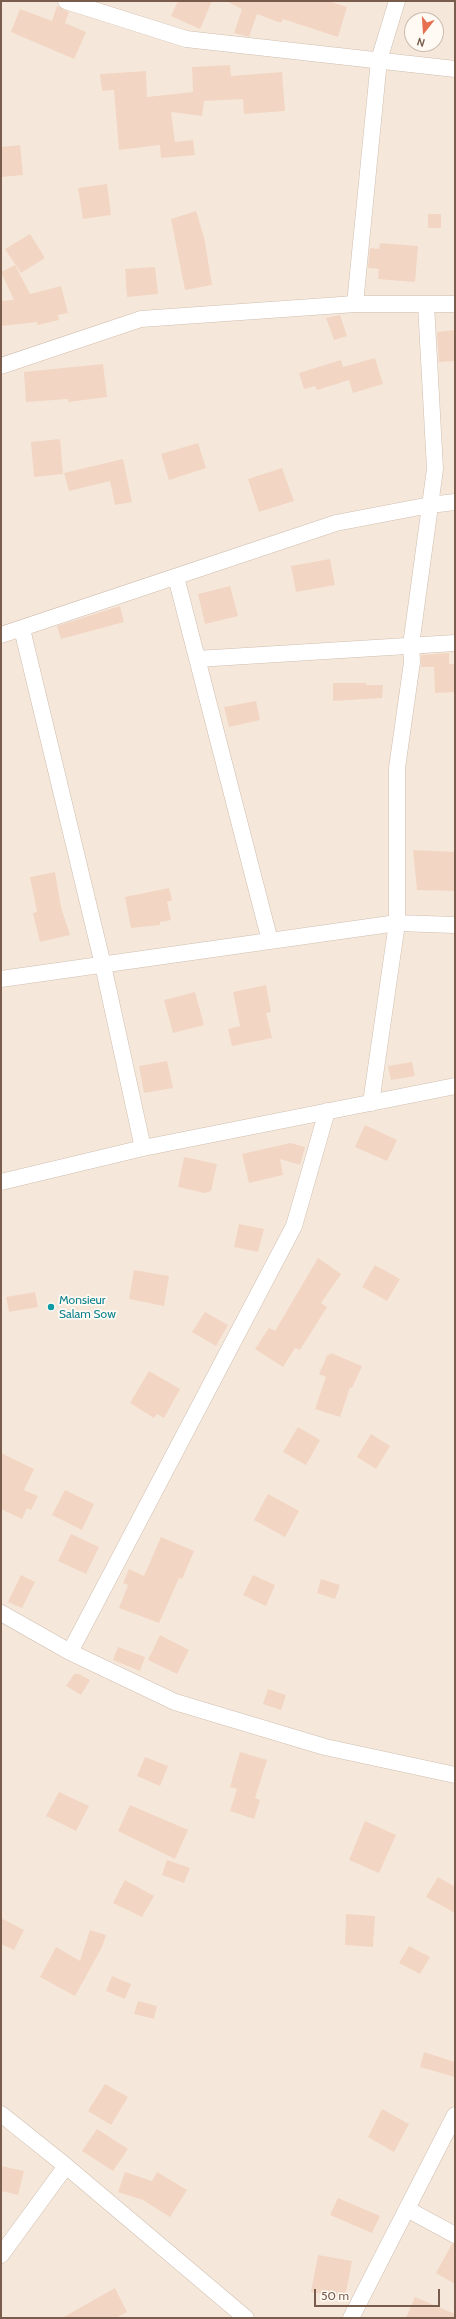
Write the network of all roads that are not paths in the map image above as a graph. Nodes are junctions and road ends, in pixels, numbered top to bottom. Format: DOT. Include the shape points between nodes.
graph roads {
  1 [pos="66,1"];
  2 [pos="397,1"];
  3 [pos="379,60"];
  4 [pos="455,69"];
  5 [pos="355,304"];
  6 [pos="426,304"];
  7 [pos="455,304"];
  8 [pos="1,366"];
  9 [pos="455,502"];
  10 [pos="430,505"];
  11 [pos="176,577"];
  12 [pos="22,629"];
  13 [pos="1,635"];
  14 [pos="455,643"];
  15 [pos="411,645"];
  16 [pos="197,659"];
  17 [pos="397,923"];
  18 [pos="455,925"];
  19 [pos="270,941"];
  20 [pos="103,965"];
  21 [pos="1,979"];
  22 [pos="455,1086"];
  23 [pos="371,1103"];
  24 [pos="327,1111"];
  25 [pos="143,1148"];
  26 [pos="1,1182"];
  27 [pos="1,1613"];
  28 [pos="70,1652"];
  29 [pos="455,1775"];
  30 [pos="1,2114"];
  31 [pos="455,2115"];
  32 [pos="66,2166"];
  33 [pos="407,2209"];
  34 [pos="455,2235"];
  35 [pos="1,2255"];
  36 [pos="246,2318"];
  37 [pos="351,2318"];
  1 -- 3 [label="street" via="186,39"];
  2 -- 3 [label="street"];
  3 -- 4 [label="street"];
  3 -- 5 [label="street"];
  5 -- 6 [label="street"];
  5 -- 8 [label="street" via="141,319"];
  6 -- 7 [label="street"];
  6 -- 10 [label="street" via="435,469"];
  9 -- 10 [label="street"];
  10 -- 11 [label="street" via="336,523"];
  10 -- 15 [label="street"];
  11 -- 12 [label="street"];
  11 -- 16 [label="street"];
  12 -- 13 [label="street"];
  12 -- 20 [label="street"];
  14 -- 15 [label="street"];
  15 -- 16 [label="street"];
  15 -- 17 [label="street" via="412,662 396,768"];
  16 -- 19 [label="street"];
  17 -- 18 [label="street"];
  17 -- 19 [label="street"];
  17 -- 23 [label="street"];
  19 -- 20 [label="street"];
  20 -- 21 [label="street"];
  20 -- 25 [label="street"];
  22 -- 23 [label="street"];
  23 -- 24 [label="street"];
  24 -- 25 [label="street"];
  24 -- 28 [label="street" via="294,1226"];
  25 -- 26 [label="street"];
  27 -- 28 [label="street"];
  28 -- 29 [label="street" via="175,1702 325,1747"];
  30 -- 32 [label="street"];
  31 -- 33 [label="street"];
  32 -- 35 [label="street"];
  32 -- 36 [label="street"];
  33 -- 34 [label="street"];
  33 -- 37 [label="street"];
}
